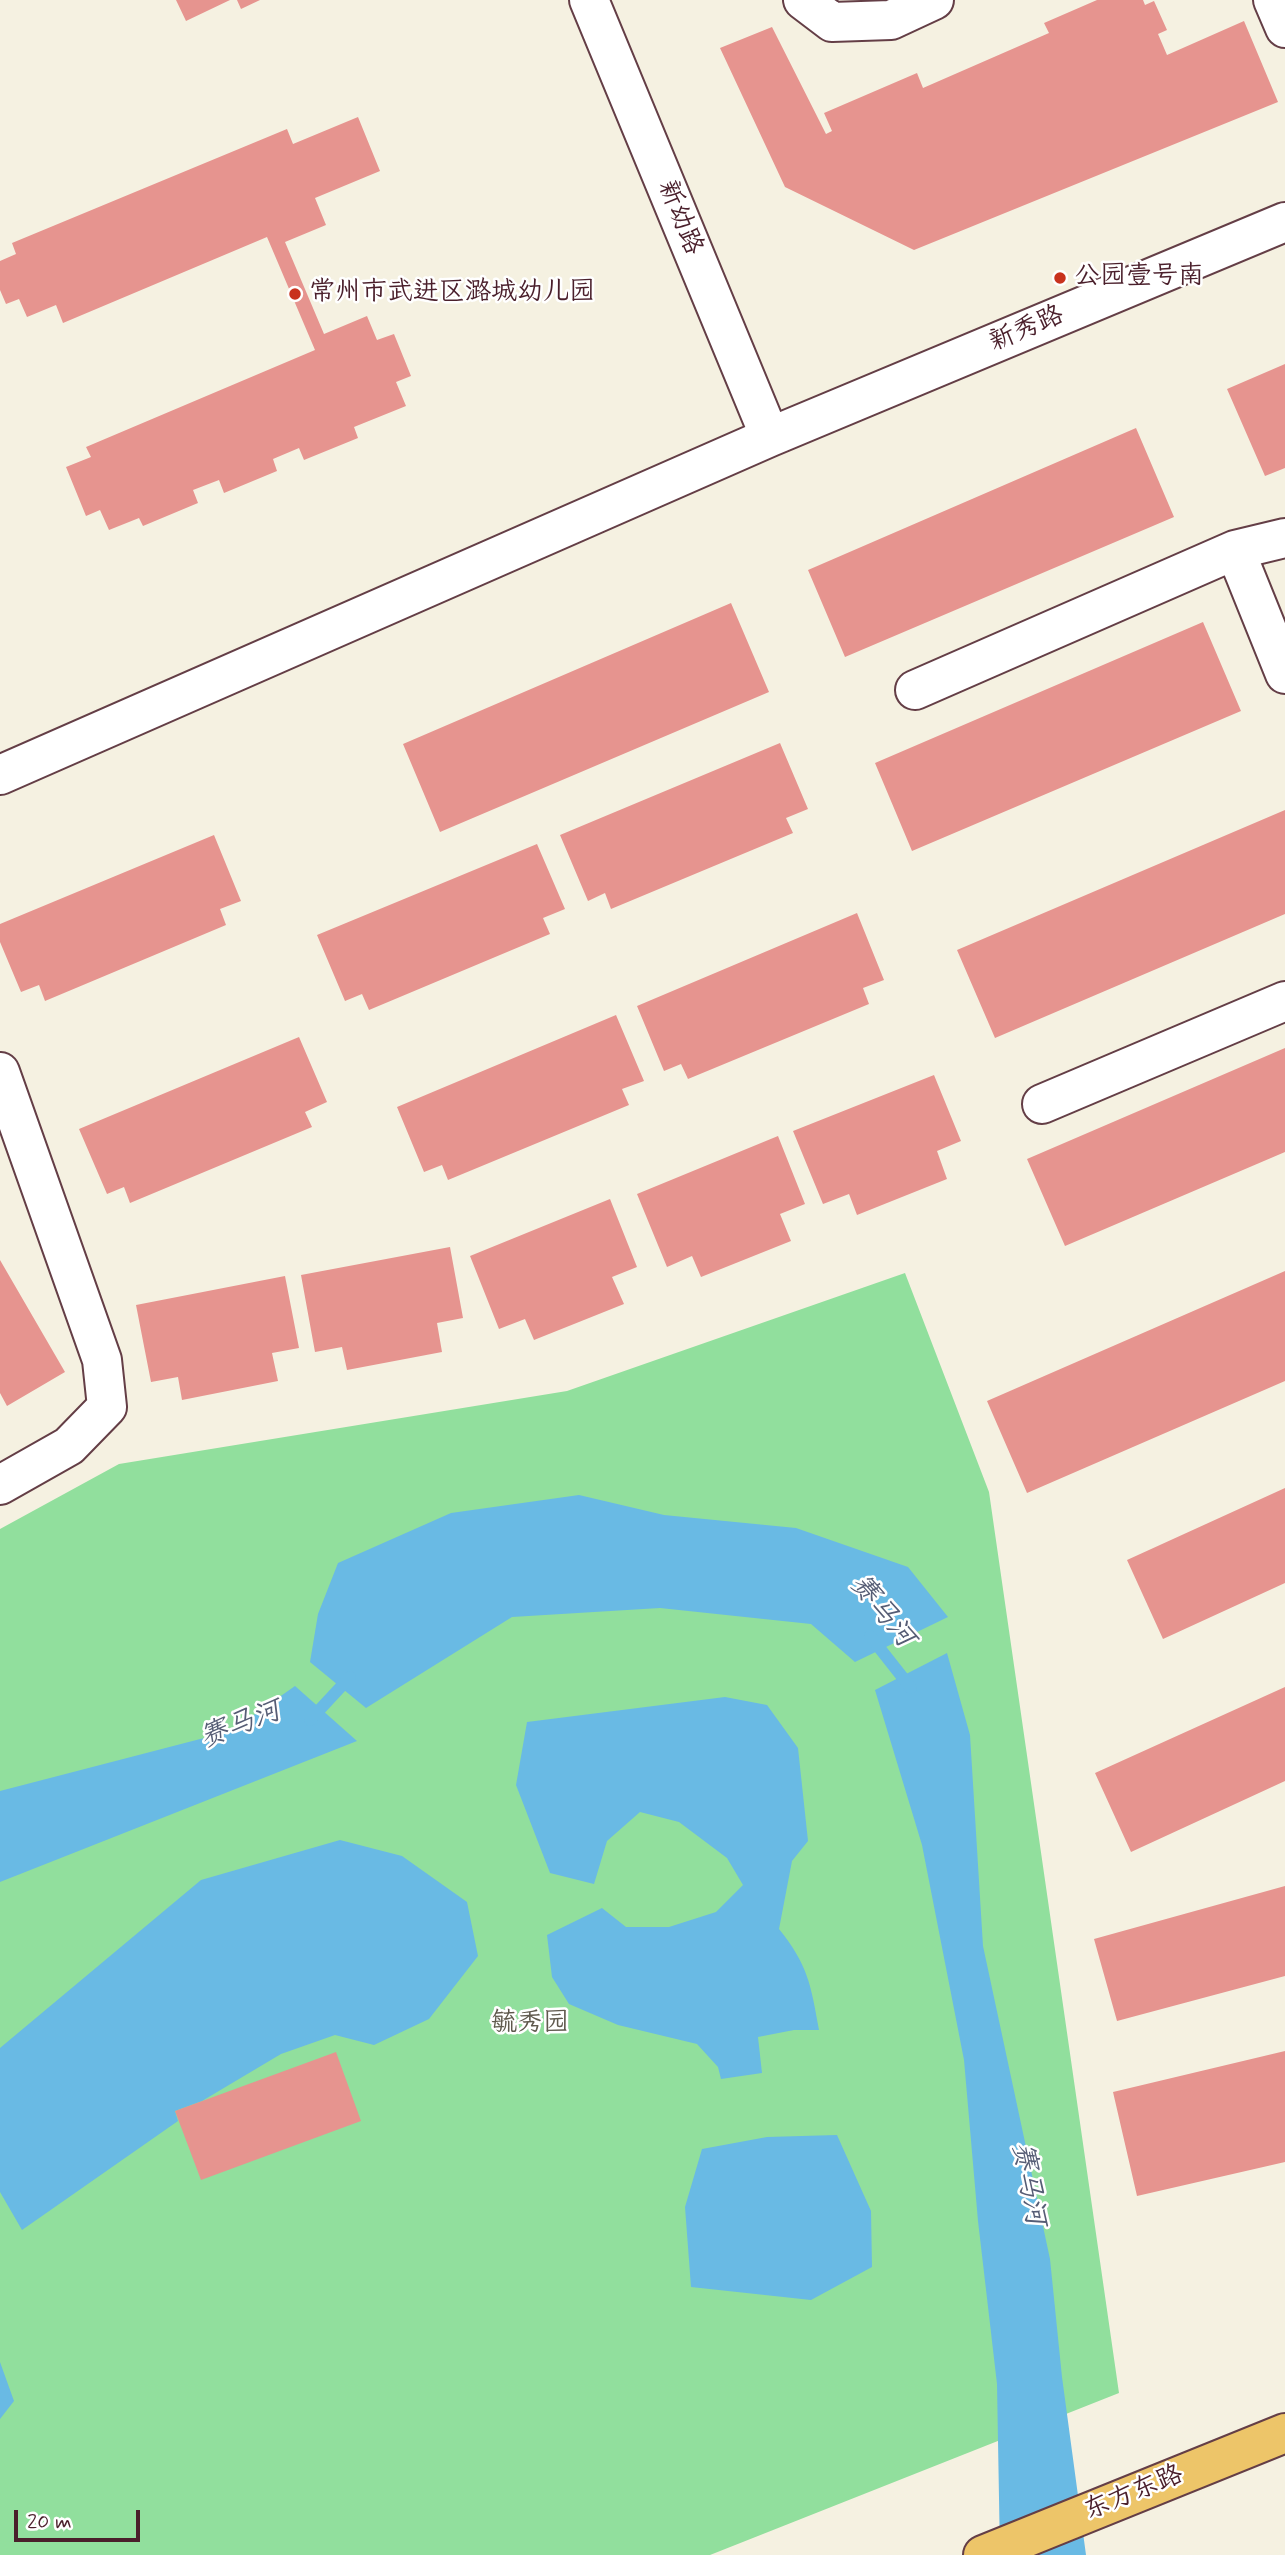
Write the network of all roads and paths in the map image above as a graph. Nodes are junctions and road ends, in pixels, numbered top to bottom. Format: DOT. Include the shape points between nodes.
graph roads {
  1 [pos="589,0"];
  2 [pos="803,0"];
  3 [pos="934,0"];
  4 [pos="1273,0"];
  5 [pos="1285,28"];
  6 [pos="1285,222"];
  7 [pos="769,437"];
  8 [pos="1285,538"];
  9 [pos="1235,550"];
  10 [pos="1285,674"];
  11 [pos="915,690"];
  12 [pos="0,775"];
  13 [pos="1285,1001"];
  14 [pos="0,1072"];
  15 [pos="1042,1104"];
  16 [pos="0,1485"];
  17 [pos="1285,2433"];
  18 [pos="983,2555"];
  1 -- 7 [label="street, 新幼路"];
  2 -- 3 [label="street" via="832,22 891,20"];
  4 -- 5 [label="street"];
  6 -- 7 [label="street, 新秀路"];
  7 -- 12 [label="street, 新秀路"];
  8 -- 9 [label="street"];
  9 -- 10 [label="street"];
  9 -- 11 [label="street"];
  13 -- 15 [label="street"];
  14 -- 16 [label="street" via="102,1360 107,1407 69,1446"];
  17 -- 18 [label="main road, 东方东路"];
}
